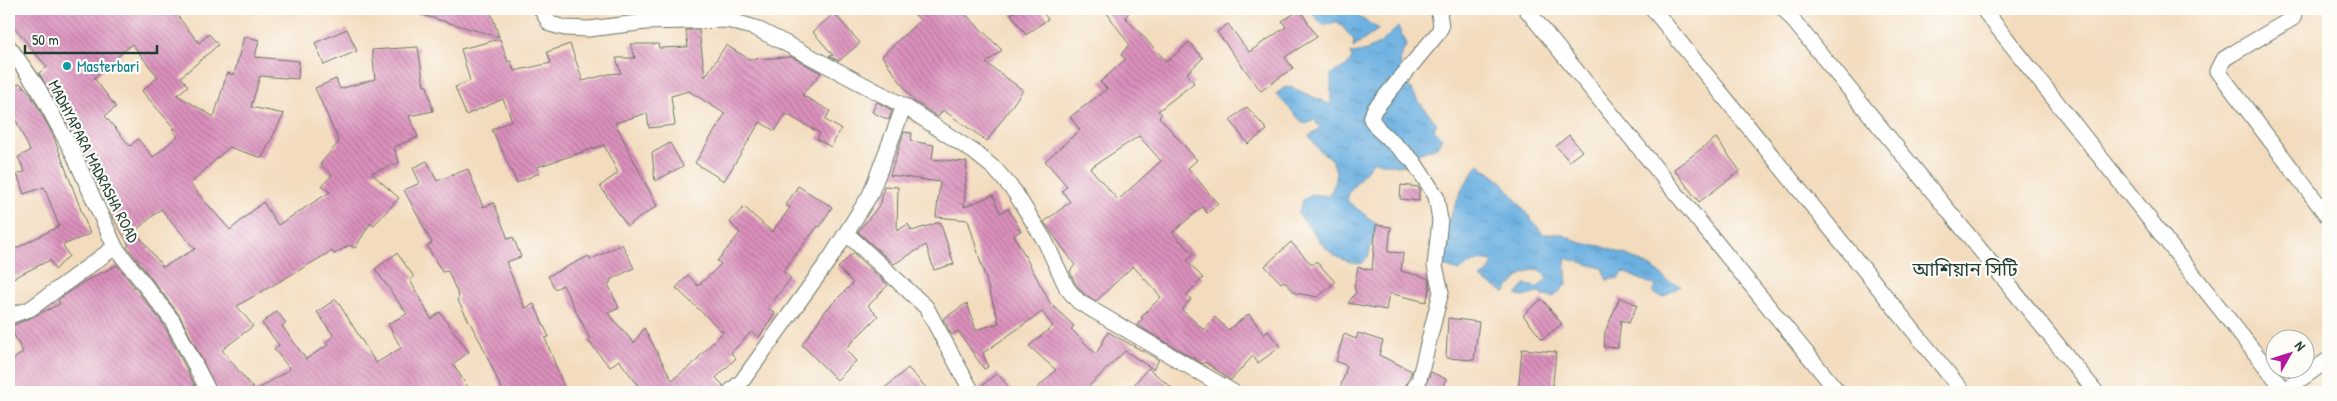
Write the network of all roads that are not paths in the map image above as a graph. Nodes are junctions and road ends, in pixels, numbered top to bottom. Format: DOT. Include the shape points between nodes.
graph roads {
  1 [pos="541,9"];
  2 [pos="1442,9"];
  3 [pos="1526,9"];
  4 [pos="1653,9"];
  5 [pos="1784,9"];
  6 [pos="1983,9"];
  7 [pos="2295,9"];
  8 [pos="9,47"];
  9 [pos="904,106"];
  10 [pos="2328,217"];
  11 [pos="846,234"];
  12 [pos="115,247"];
  13 [pos="9,316"];
  14 [pos="2328,360"];
  15 [pos="209,392"];
  16 [pos="730,392"];
  17 [pos="972,392"];
  18 [pos="1233,392"];
  19 [pos="1412,392"];
  20 [pos="1838,392"];
  21 [pos="1963,392"];
  22 [pos="2096,392"];
  23 [pos="2284,392"];
  1 -- 9 [label="street" via="550,24 565,28 728,20 755,28"];
  2 -- 19 [label="street" via="1438,34 1374,110 1371,119 1413,161 1436,196 1440,220 1436,266 1441,292 1419,380"];
  3 -- 20 [label="street"];
  4 -- 21 [label="street"];
  5 -- 22 [label="street"];
  6 -- 23 [label="street"];
  7 -- 10 [label="street" via="2293,18 2224,59 2218,71"];
  8 -- 12 [label="street, MADHYAPARA MADRASHA ROAD" via="38,88 74,155"];
  9 -- 11 [label="street" via="870,195"];
  9 -- 18 [label="street" via="995,168 1014,191 1045,241 1067,288 1079,302"];
  11 -- 16 [label="street" via="742,381"];
  11 -- 17 [label="street" via="926,307"];
  12 -- 13 [label="street" via="30,310"];
  12 -- 15 [label="street, MADHYAPARA MADRASHA ROAD" via="172,320"];
  14 -- 23 [label="street"];
}
